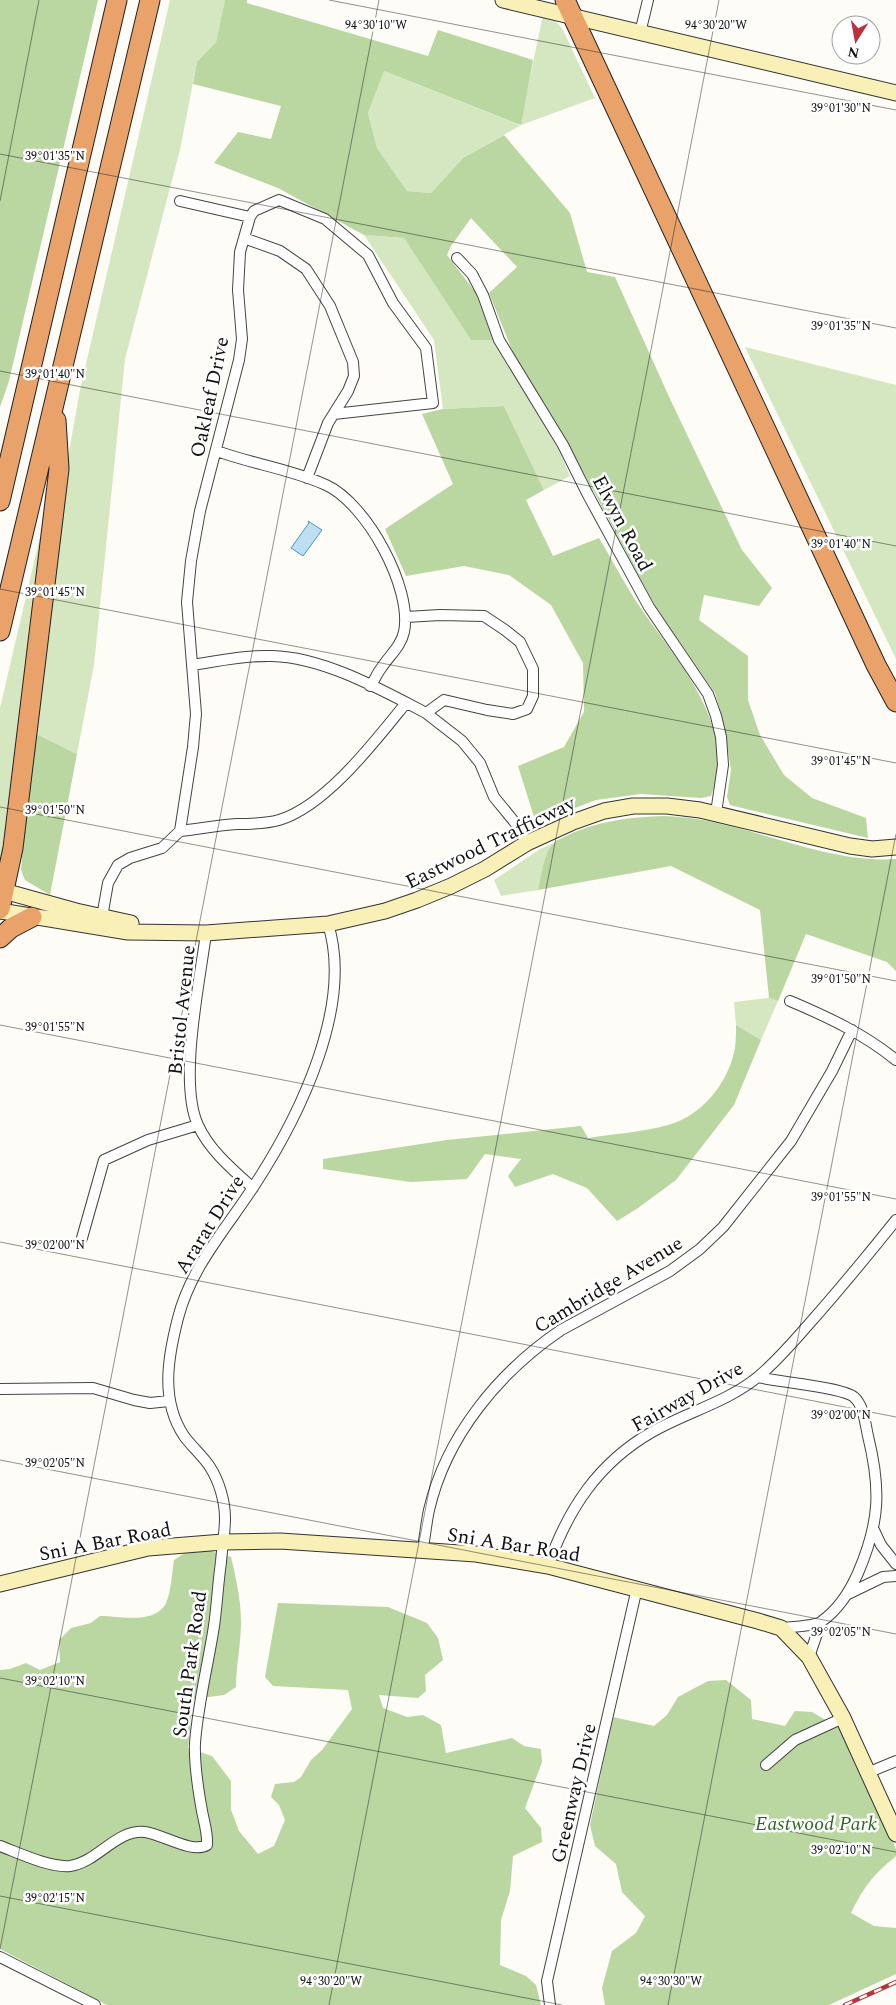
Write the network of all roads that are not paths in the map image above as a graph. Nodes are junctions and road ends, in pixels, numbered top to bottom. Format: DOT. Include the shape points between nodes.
graph roads {
  1 [pos="117,0"];
  2 [pos="150,0"];
  3 [pos="503,0"];
  4 [pos="648,0"];
  5 [pos="569,8"];
  6 [pos="640,33"];
  7 [pos="896,93"];
  8 [pos="180,200"];
  9 [pos="250,217"];
  10 [pos="244,238"];
  11 [pos="457,258"];
  12 [pos="54,402"];
  13 [pos="334,414"];
  14 [pos="19,419"];
  15 [pos="217,451"];
  16 [pos="0,454"];
  17 [pos="307,478"];
  18 [pos="0,501"];
  19 [pos="406,617"];
  20 [pos="0,630"];
  21 [pos="192,665"];
  22 [pos="370,686"];
  23 [pos="406,702"];
  24 [pos="896,702"];
  25 [pos="426,713"];
  26 [pos="716,813"];
  27 [pos="180,831"];
  28 [pos="527,843"];
  29 [pos="896,847"];
  30 [pos="2,890"];
  31 [pos="0,910"];
  32 [pos="102,917"];
  33 [pos="32,918"];
  34 [pos="328,924"];
  35 [pos="159,931"];
  36 [pos="206,933"];
  37 [pos="0,938"];
  38 [pos="790,1002"];
  39 [pos="852,1030"];
  40 [pos="896,1060"];
  41 [pos="198,1125"];
  42 [pos="253,1188"];
  43 [pos="896,1220"];
  44 [pos="82,1238"];
  45 [pos="758,1377"];
  46 [pos="0,1388"];
  47 [pos="169,1401"];
  48 [pos="874,1530"];
  49 [pos="223,1542"];
  50 [pos="422,1552"];
  51 [pos="896,1564"];
  52 [pos="548,1566"];
  53 [pos="896,1576"];
  54 [pos="0,1584"];
  55 [pos="636,1588"];
  56 [pos="848,1594"];
  57 [pos="821,1622"];
  58 [pos="781,1628"];
  59 [pos="809,1657"];
  60 [pos="843,1718"];
  61 [pos="896,1761"];
  62 [pos="766,1765"];
  63 [pos="867,1773"];
  64 [pos="896,1834"];
  65 [pos="0,1846"];
  66 [pos="0,1956"];
  67 [pos="95,2005"];
  68 [pos="550,2005"];
  1 -- 14 [label="highway"];
  2 -- 12 [label="highway"];
  3 -- 5 [label="street"];
  4 -- 6 [label="street"];
  5 -- 6 [label="street"];
  5 -- 24 [label="highway"];
  6 -- 7 [label="street"];
  8 -- 9 [label="street"];
  9 -- 10 [label="street, Oakleaf Drive"];
  9 -- 13 [label="street" via="254,211 279,200 325,220 368,255 393,303 426,348 433,403"];
  10 -- 13 [label="street" via="280,251 306,269 330,306 353,362 354,376"];
  10 -- 15 [label="street, Oakleaf Drive" via="238,290 242,339"];
  11 -- 26 [label="street, Elwyn Road" via="480,288 499,340 563,445 648,607 708,694 719,730 723,765"];
  12 -- 20 [label="highway"];
  12 -- 30 [label="highway" via="59,469 13,848"];
  13 -- 17 [label="street"];
  14 -- 16 [label="highway"];
  14 -- 18 [label="highway"];
  15 -- 17 [label="street"];
  15 -- 21 [label="street, Oakleaf Drive" via="200,511 191,561 187,602"];
  17 -- 19 [label="street" via="326,485 347,500 374,532 391,562"];
  19 -- 22 [label="street" via="399,645"];
  19 -- 25 [label="street" via="484,616 520,642 533,669 533,696 527,708 513,714 444,700"];
  21 -- 22 [label="street" via="250,656 291,657 329,668"];
  21 -- 27 [label="street, Oakleaf Drive" via="196,714"];
  22 -- 23 [label="street"];
  23 -- 25 [label="street"];
  23 -- 27 [label="street" via="340,780 296,813 251,825"];
  25 -- 28 [label="street" via="462,741 480,763 494,797"];
  26 -- 28 [label="street, Eastwood Trafficway" via="667,806 633,806 604,811"];
  26 -- 29 [label="street, Eastwood Trafficway" via="850,846 872,849"];
  27 -- 32 [label="street" via="162,848 118,865 108,883"];
  28 -- 34 [label="street, Eastwood Trafficway" via="443,890 385,911"];
  30 -- 31 [label="highway"];
  30 -- 32 [label="street, Eastwood Trafficway"];
  31 -- 33 [label="street, Eastwood Trafficway"];
  32 -- 35 [label="street, Eastwood Trafficway"];
  33 -- 35 [label="street, Eastwood Trafficway" via="128,932"];
  33 -- 37 [label="highway" via="11,928"];
  34 -- 36 [label="street, Eastwood Trafficway"];
  34 -- 42 [label="street, Ararat Drive" via="334,942 336,968 329,1019 297,1110"];
  35 -- 36 [label="street, Eastwood Trafficway"];
  36 -- 41 [label="street, Bristol Avenue" via="191,1048 192,1102"];
  38 -- 39 [label="street"];
  39 -- 40 [label="street"];
  39 -- 50 [label="street, Cambridge Avenue" via="832,1071 790,1141 723,1227 670,1271 544,1341 514,1367 483,1401 461,1433 441,1472 429,1510"];
  41 -- 42 [label="street, Bristol Avenue" via="223,1159"];
  41 -- 44 [label="street" via="148,1140 104,1160"];
  42 -- 47 [label="street, Ararat Drive" via="192,1280 179,1315 168,1364"];
  43 -- 45 [label="street, Fairway Drive" via="845,1284"];
  45 -- 48 [label="street" via="843,1391 862,1408 875,1463 877,1507"];
  45 -- 52 [label="street, Fairway Drive" via="726,1398 652,1432 615,1459 573,1508"];
  46 -- 47 [label="street" via="93,1388 150,1403"];
  47 -- 49 [label="street, Ararat Drive" via="184,1436 210,1467 221,1492 225,1517"];
  48 -- 51 [label="street"];
  48 -- 56 [label="street"];
  49 -- 50 [label="street, Sni A Bar Road" via="280,1542"];
  49 -- 54 [label="street, Sni A Bar Road" via="148,1548"];
  49 -- 65 [label="street, South Park Road" via="195,1747 207,1845 203,1848 186,1846 154,1834 135,1832 70,1866 56,1865"];
  50 -- 52 [label="street, Sni A Bar Road" via="476,1554"];
  52 -- 55 [label="street, Sni A Bar Road"];
  53 -- 56 [label="street" via="883,1577"];
  55 -- 58 [label="street, Sni A Bar Road"];
  55 -- 68 [label="street, Greenway Drive" via="547,1982"];
  56 -- 57 [label="street"];
  57 -- 58 [label="street"];
  57 -- 59 [label="street"];
  58 -- 59 [label="street"];
  59 -- 60 [label="street"];
  60 -- 62 [label="street" via="795,1740"];
  60 -- 63 [label="street"];
  61 -- 63 [label="street"];
  63 -- 64 [label="street"];
  66 -- 67 [label="street"];
}
